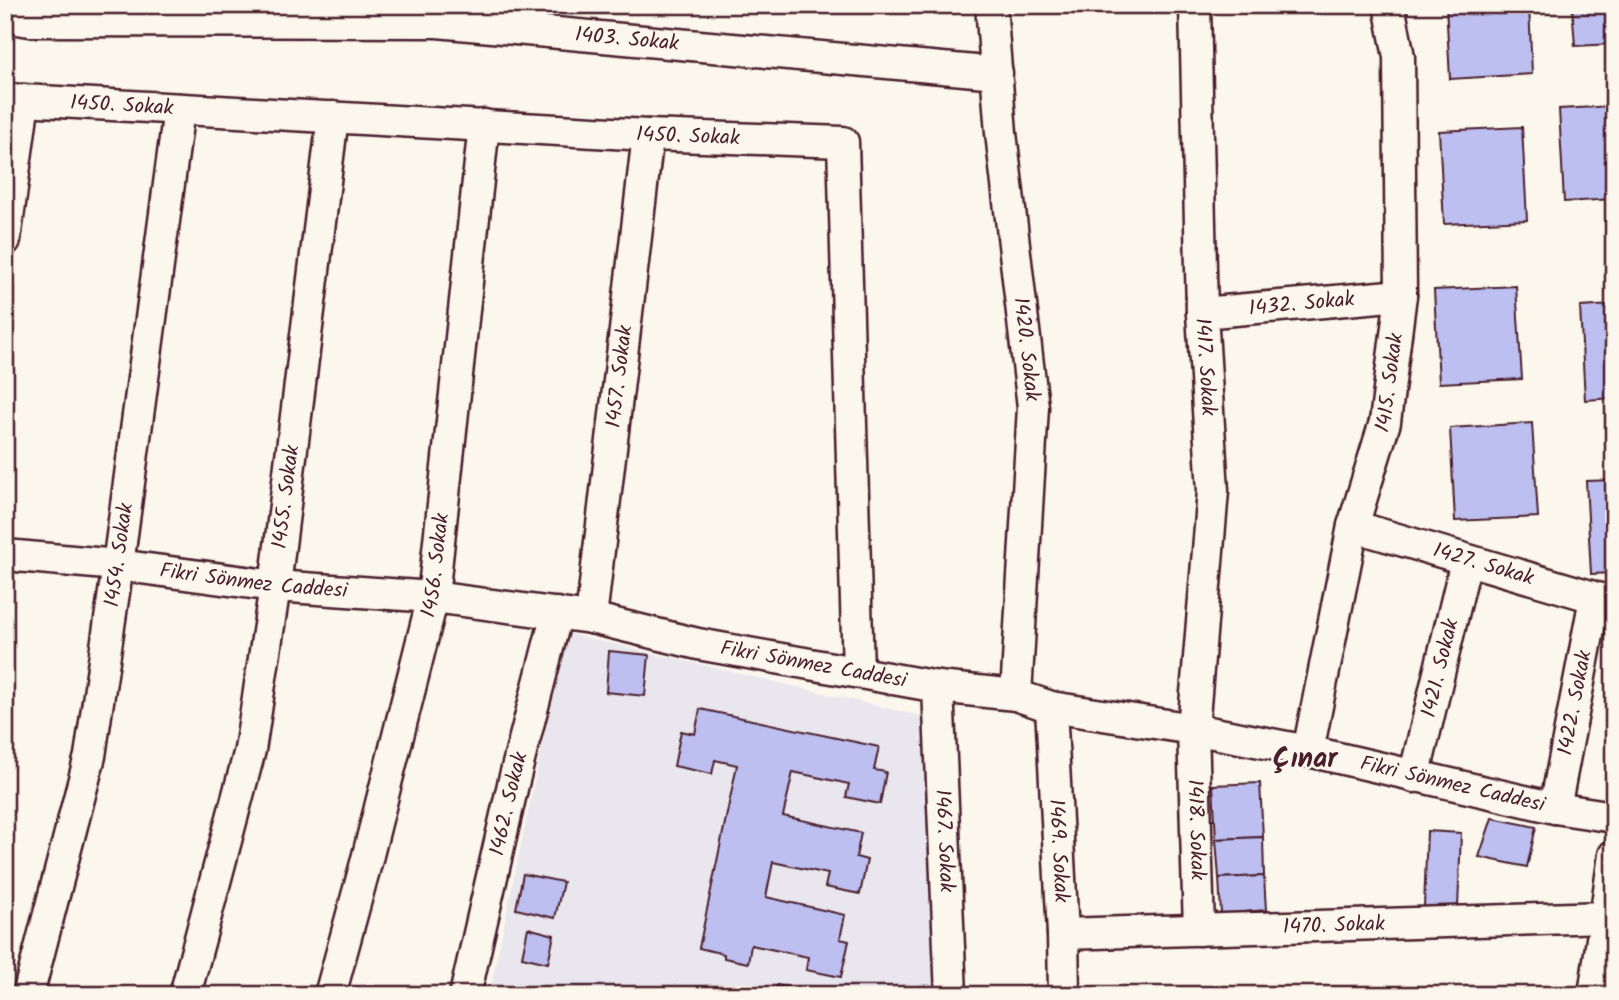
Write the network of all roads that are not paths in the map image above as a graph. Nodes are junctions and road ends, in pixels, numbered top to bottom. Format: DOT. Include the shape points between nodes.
graph roads {
  1 [pos="991,5"];
  2 [pos="1195,5"];
  3 [pos="1389,5"];
  4 [pos="22,14"];
  5 [pos="997,74"];
  6 [pos="15,99"];
  7 [pos="179,109"];
  8 [pos="333,117"];
  9 [pos="484,125"];
  10 [pos="648,135"];
  11 [pos="5,240"];
  12 [pos="1401,295"];
  13 [pos="1202,313"];
  14 [pos="1353,526"];
  15 [pos="5,555"];
  16 [pos="1466,561"];
  17 [pos="118,565"];
  18 [pos="275,586"];
  19 [pos="433,597"];
  20 [pos="1604,601"];
  21 [pos="556,613"];
  22 [pos="591,618"];
  23 [pos="858,672"];
  24 [pos="938,687"];
  25 [pos="1016,695"];
  26 [pos="1051,707"];
  27 [pos="1193,729"];
  28 [pos="1308,751"];
  29 [pos="1414,777"];
  30 [pos="1555,808"];
  31 [pos="1614,817"];
  32 [pos="1614,855"];
  33 [pos="1605,917"];
  34 [pos="1199,930"];
  35 [pos="1063,934"];
  36 [pos="28,995"];
  37 [pos="185,995"];
  38 [pos="330,995"];
  39 [pos="465,995"];
  40 [pos="951,995"];
  41 [pos="1064,995"];
  42 [pos="1594,995"];
  1 -- 5 [label="street, 1420. Sokak"];
  2 -- 13 [label="street, 1417. Sokak"];
  3 -- 12 [label="street, 1415. Sokak" via="1399,57"];
  4 -- 5 [label="street, 1403. Sokak" via="437,22"];
  5 -- 25 [label="street, 1420. Sokak" via="1033,407"];
  6 -- 7 [label="street, 1450. Sokak"];
  6 -- 11 [label="street"];
  7 -- 8 [label="street, 1450. Sokak"];
  7 -- 17 [label="street, 1454. Sokak"];
  8 -- 9 [label="street, 1450. Sokak"];
  8 -- 18 [label="street, 1455. Sokak"];
  9 -- 10 [label="street, 1450. Sokak"];
  9 -- 19 [label="street, 1456. Sokak"];
  10 -- 22 [label="street, 1457. Sokak"];
  10 -- 23 [label="street, 1450. Sokak" via="843,142"];
  12 -- 13 [label="street, 1432. Sokak"];
  12 -- 14 [label="street, 1415. Sokak" via="1385,422"];
  13 -- 27 [label="street, 1417. Sokak" via="1213,491"];
  14 -- 16 [label="street, 1427. Sokak"];
  14 -- 28 [label="street, 1415. Sokak"];
  15 -- 17 [label="street, Fikri Sönmez Caddesi"];
  16 -- 20 [label="street, 1427. Sokak"];
  16 -- 29 [label="street, 1421. Sokak"];
  17 -- 18 [label="street, Fikri Sönmez Caddesi"];
  17 -- 36 [label="street, 1454. Sokak" via="90,756"];
  18 -- 19 [label="street, Fikri Sönmez Caddesi"];
  18 -- 37 [label="street, 1455. Sokak" via="250,750"];
  19 -- 21 [label="street, Fikri Sönmez Caddesi"];
  19 -- 38 [label="street, 1456. Sokak"];
  20 -- 30 [label="street, 1422. Sokak"];
  21 -- 22 [label="street, Fikri Sönmez Caddesi"];
  21 -- 39 [label="street, 1462. Sokak"];
  22 -- 23 [label="street, Fikri Sönmez Caddesi" via="698,644"];
  23 -- 24 [label="street, Fikri Sönmez Caddesi"];
  24 -- 25 [label="street, Fikri Sönmez Caddesi"];
  24 -- 40 [label="street, 1467. Sokak"];
  25 -- 26 [label="street, Fikri Sönmez Caddesi"];
  26 -- 27 [label="street, Fikri Sönmez Caddesi"];
  26 -- 35 [label="street, 1469. Sokak"];
  27 -- 28 [label="street, Fikri Sönmez Caddesi"];
  27 -- 34 [label="street, 1418. Sokak"];
  28 -- 29 [label="street, Fikri Sönmez Caddesi"];
  29 -- 30 [label="street, Fikri Sönmez Caddesi"];
  30 -- 31 [label="street, Fikri Sönmez Caddesi"];
  32 -- 33 [label="street"];
  33 -- 34 [label="street, 1470. Sokak"];
  33 -- 42 [label="street"];
  34 -- 35 [label="street, 1470. Sokak"];
  35 -- 41 [label="street, 1469. Sokak"];
}
